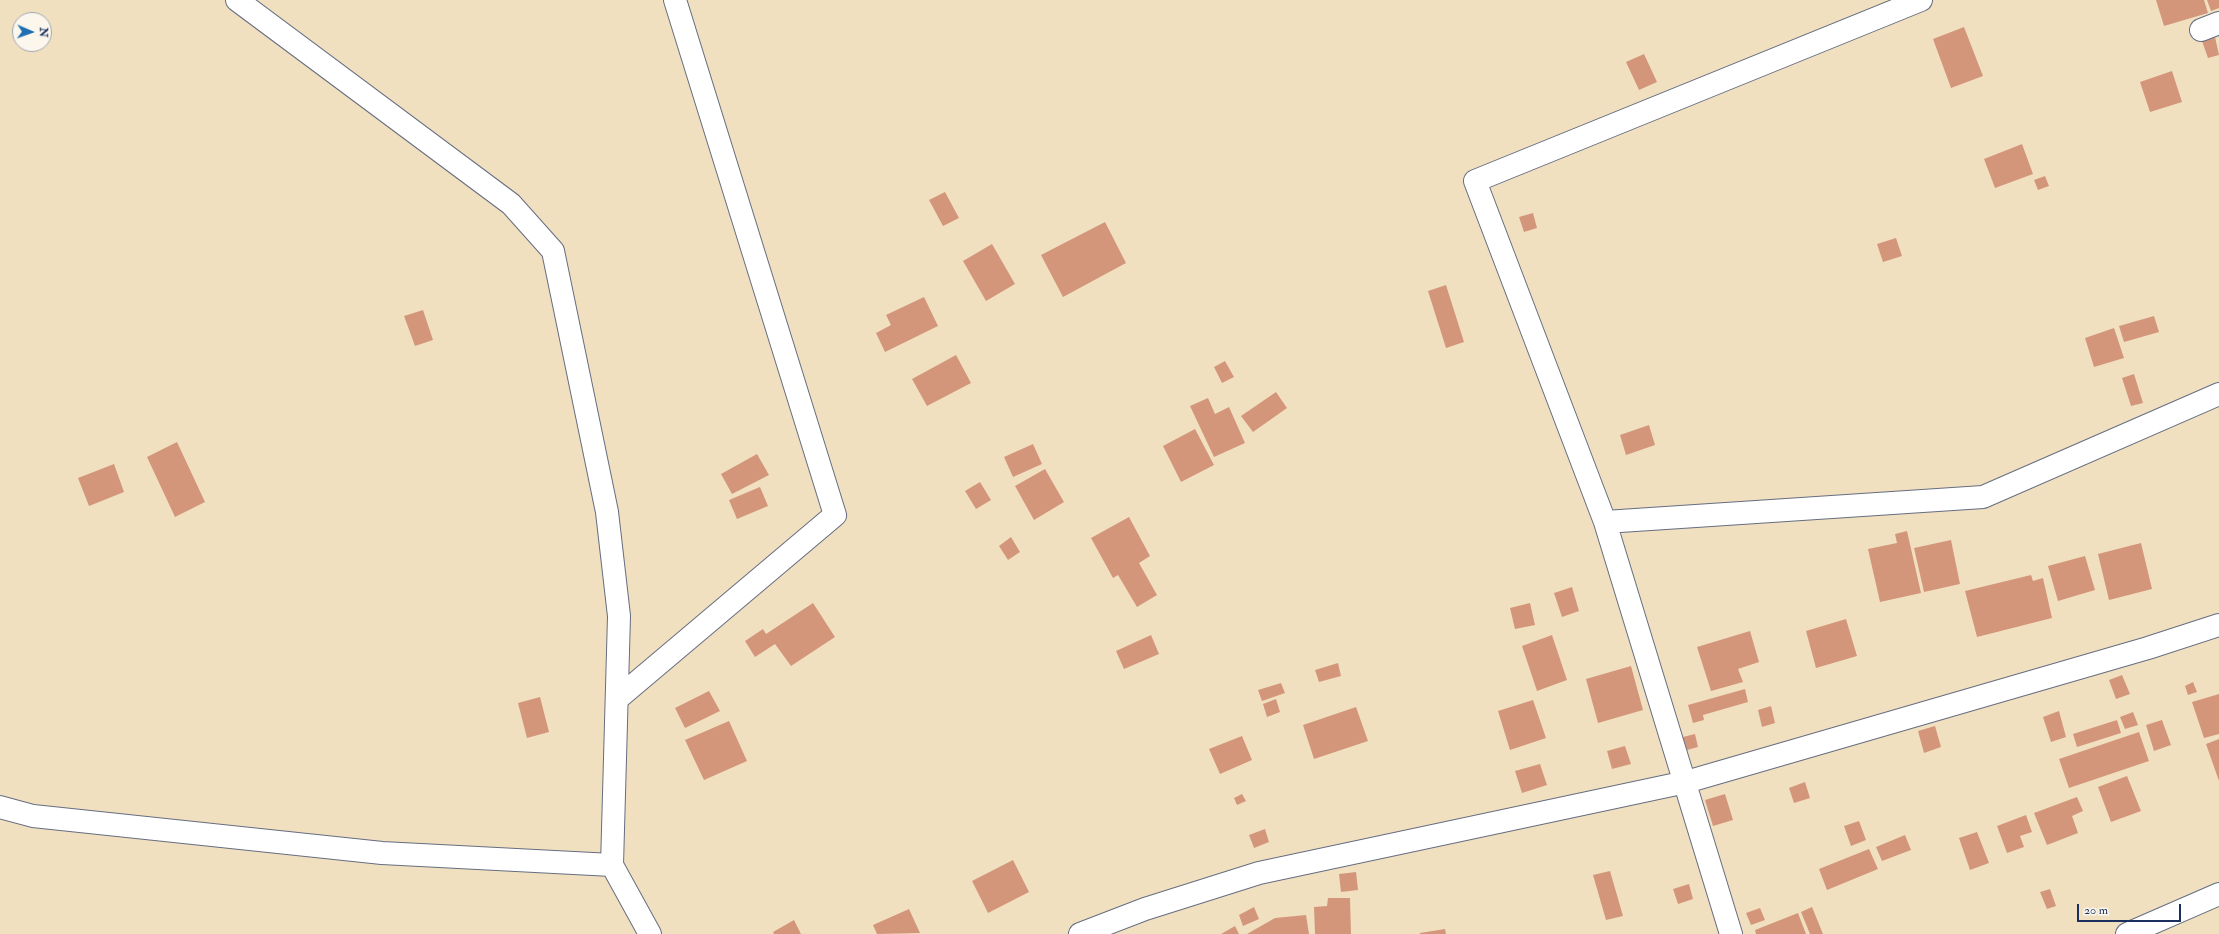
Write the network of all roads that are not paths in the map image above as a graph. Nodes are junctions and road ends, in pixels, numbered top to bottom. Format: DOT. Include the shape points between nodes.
graph roads {
  1 [pos="237,0"];
  2 [pos="675,0"];
  3 [pos="1921,0"];
  4 [pos="252,7"];
  5 [pos="2219,394"];
  6 [pos="1605,522"];
  7 [pos="2219,625"];
  8 [pos="617,699"];
  9 [pos="1686,782"];
  10 [pos="0,808"];
  11 [pos="612,865"];
  12 [pos="2219,894"];
  13 [pos="650,934"];
  14 [pos="1080,934"];
  15 [pos="1731,934"];
  16 [pos="2127,934"];
  1 -- 4 [label="street"];
  2 -- 8 [label="street" via="834,515"];
  3 -- 6 [label="street" via="1475,181"];
  4 -- 8 [label="street" via="511,204 552,251 607,512 619,616"];
  5 -- 6 [label="street" via="1983,497"];
  6 -- 9 [label="street"];
  7 -- 9 [label="street" via="2148,648"];
  8 -- 11 [label="street"];
  9 -- 14 [label="street" via="1259,873 1145,909"];
  9 -- 15 [label="street"];
  10 -- 11 [label="street" via="33,816 382,853"];
  11 -- 13 [label="street"];
  12 -- 16 [label="street"];
}
